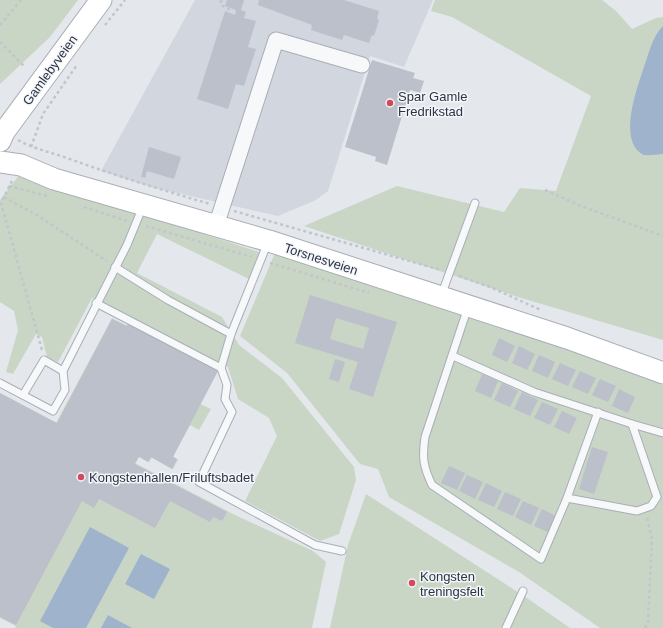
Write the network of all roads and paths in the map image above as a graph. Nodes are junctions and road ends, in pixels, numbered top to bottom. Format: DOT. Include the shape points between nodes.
graph roads {
  1 [pos="21,0"];
  2 [pos="101,0"];
  3 [pos="125,0"];
  4 [pos="221,0"];
  5 [pos="232,11"];
  6 [pos="0,25"];
  7 [pos="104,28"];
  8 [pos="0,42"];
  9 [pos="81,59"];
  10 [pos="362,65"];
  11 [pos="24,66"];
  12 [pos="0,141"];
  13 [pos="0,162"];
  14 [pos="21,165"];
  15 [pos="9,186"];
  16 [pos="545,190"];
  17 [pos="4,197"];
  18 [pos="50,197"];
  19 [pos="0,203"];
  20 [pos="475,203"];
  21 [pos="78,205"];
  22 [pos="140,214"];
  23 [pos="216,226"];
  24 [pos="663,236"];
  25 [pos="265,251"];
  26 [pos="115,267"];
  27 [pos="373,294"];
  28 [pos="440,298"];
  29 [pos="96,303"];
  30 [pos="468,307"];
  31 [pos="231,334"];
  32 [pos="453,356"];
  33 [pos="44,360"];
  34 [pos="221,368"];
  35 [pos="63,371"];
  36 [pos="663,373"];
  37 [pos="0,383"];
  38 [pos="23,395"];
  39 [pos="598,412"];
  40 [pos="632,424"];
  41 [pos="663,433"];
  42 [pos="567,498"];
  43 [pos="645,508"];
  44 [pos="342,551"];
  45 [pos="523,591"];
  46 [pos="506,628"];
  47 [pos="645,628"];
  1 -- 6 [label="path"];
  2 -- 12 [label="street, Gamlebyveien"];
  3 -- 7 [label="path"];
  4 -- 5 [label="path" via="221,5"];
  8 -- 11 [label="path"];
  9 -- 14 [label="path" via="43,114 31,147"];
  10 -- 23 [label="street" via="276,40"];
  13 -- 14 [label="street, Torsnesveien"];
  14 -- 15 [label="path"];
  14 -- 22 [label="street, Torsnesveien"];
  15 -- 17 [label="path"];
  15 -- 18 [label="path"];
  16 -- 24 [label="path"];
  17 -- 19 [label="path"];
  17 -- 26 [label="path" via="40,217"];
  19 -- 33 [label="path"];
  20 -- 28 [label="lane"];
  21 -- 22 [label="path"];
  22 -- 23 [label="street, Torsnesveien"];
  22 -- 25 [label="path"];
  22 -- 26 [label="lane"];
  23 -- 25 [label="street, Torsnesveien"];
  25 -- 27 [label="path"];
  25 -- 28 [label="street, Torsnesveien"];
  25 -- 31 [label="lane"];
  26 -- 29 [label="lane"];
  26 -- 31 [label="lane" via="168,300"];
  28 -- 30 [label="street, Torsnesveien"];
  29 -- 34 [label="lane"];
  29 -- 35 [label="lane"];
  30 -- 32 [label="lane"];
  30 -- 36 [label="street, Torsnesveien" via="567,338"];
  31 -- 34 [label="lane"];
  32 -- 39 [label="lane" via="534,392"];
  32 -- 42 [label="lane" via="425,437 422,453 424,469 432,485 542,559"];
  33 -- 35 [label="lane"];
  33 -- 38 [label="lane"];
  34 -- 44 [label="lane" via="226,385 225,399 232,412 199,482 315,545"];
  35 -- 38 [label="lane" via="66,390 53,411"];
  37 -- 38 [label="lane"];
  39 -- 40 [label="lane"];
  39 -- 42 [label="lane"];
  40 -- 41 [label="lane"];
  40 -- 43 [label="lane" via="657,497 651,506"];
  42 -- 43 [label="lane" via="637,511"];
  43 -- 47 [label="path" via="652,539 648,622"];
  45 -- 46 [label="lane"];
}
